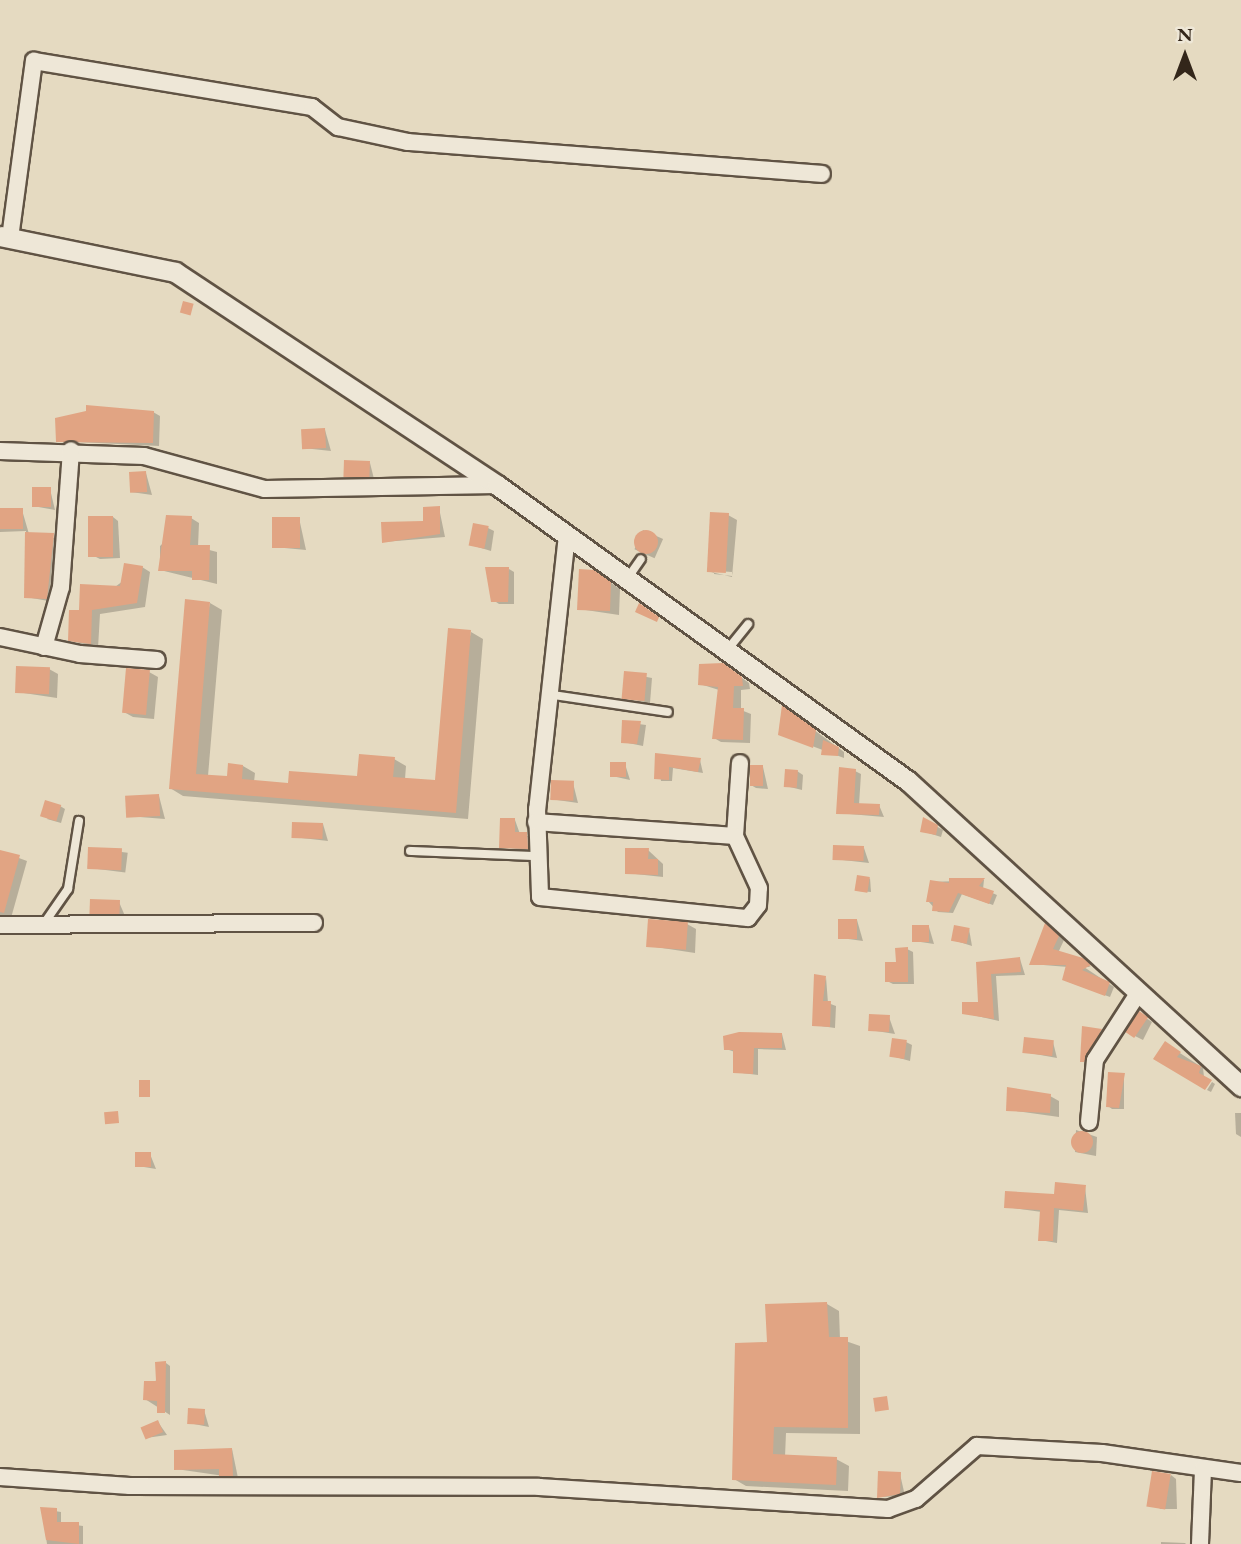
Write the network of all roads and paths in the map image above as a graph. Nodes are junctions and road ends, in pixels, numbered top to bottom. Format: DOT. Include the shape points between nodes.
graph roads {
  1 [pos="822,174"];
  2 [pos="5,237"];
  3 [pos="71,450"];
  4 [pos="0,451"];
  5 [pos="497,485"];
  6 [pos="567,536"];
  7 [pos="641,558"];
  8 [pos="631,573"];
  9 [pos="748,624"];
  10 [pos="0,637"];
  11 [pos="730,646"];
  12 [pos="44,647"];
  13 [pos="157,660"];
  14 [pos="553,695"];
  15 [pos="668,712"];
  16 [pos="740,763"];
  17 [pos="79,821"];
  18 [pos="536,822"];
  19 [pos="735,836"];
  20 [pos="410,851"];
  21 [pos="536,856"];
  22 [pos="314,923"];
  23 [pos="0,925"];
  24 [pos="43,925"];
  25 [pos="1139,992"];
  26 [pos="1241,1086"];
  27 [pos="1089,1122"];
  28 [pos="1203,1468"];
  29 [pos="1241,1473"];
  30 [pos="0,1477"];
  31 [pos="1200,1544"];
  1 -- 2 [label="street" via="408,142 338,127 312,107 34,61"];
  2 -- 5 [label="street" via="175,272"];
  3 -- 4 [label="street"];
  3 -- 5 [label="street" via="170,460 265,489"];
  3 -- 12 [label="street" via="61,587"];
  5 -- 6 [label="street"];
  6 -- 8 [label="street"];
  6 -- 14 [label="street"];
  7 -- 8 [label="lane"];
  8 -- 11 [label="street"];
  9 -- 11 [label="lane"];
  10 -- 12 [label="street"];
  11 -- 25 [label="street" via="908,781"];
  12 -- 13 [label="street"];
  14 -- 15 [label="lane"];
  14 -- 18 [label="street"];
  16 -- 19 [label="street"];
  17 -- 24 [label="lane" via="68,889"];
  18 -- 19 [label="street"];
  18 -- 21 [label="street"];
  19 -- 21 [label="street" via="759,888 755,912 741,919 549,902 536,890"];
  20 -- 21 [label="lane"];
  22 -- 24 [label="street"];
  23 -- 24 [label="street"];
  25 -- 26 [label="street"];
  25 -- 27 [label="street" via="1095,1060"];
  28 -- 29 [label="street"];
  28 -- 30 [label="street" via="1102,1453 976,1446 916,1499 888,1509 540,1488 130,1486"];
  28 -- 31 [label="street"];
}
